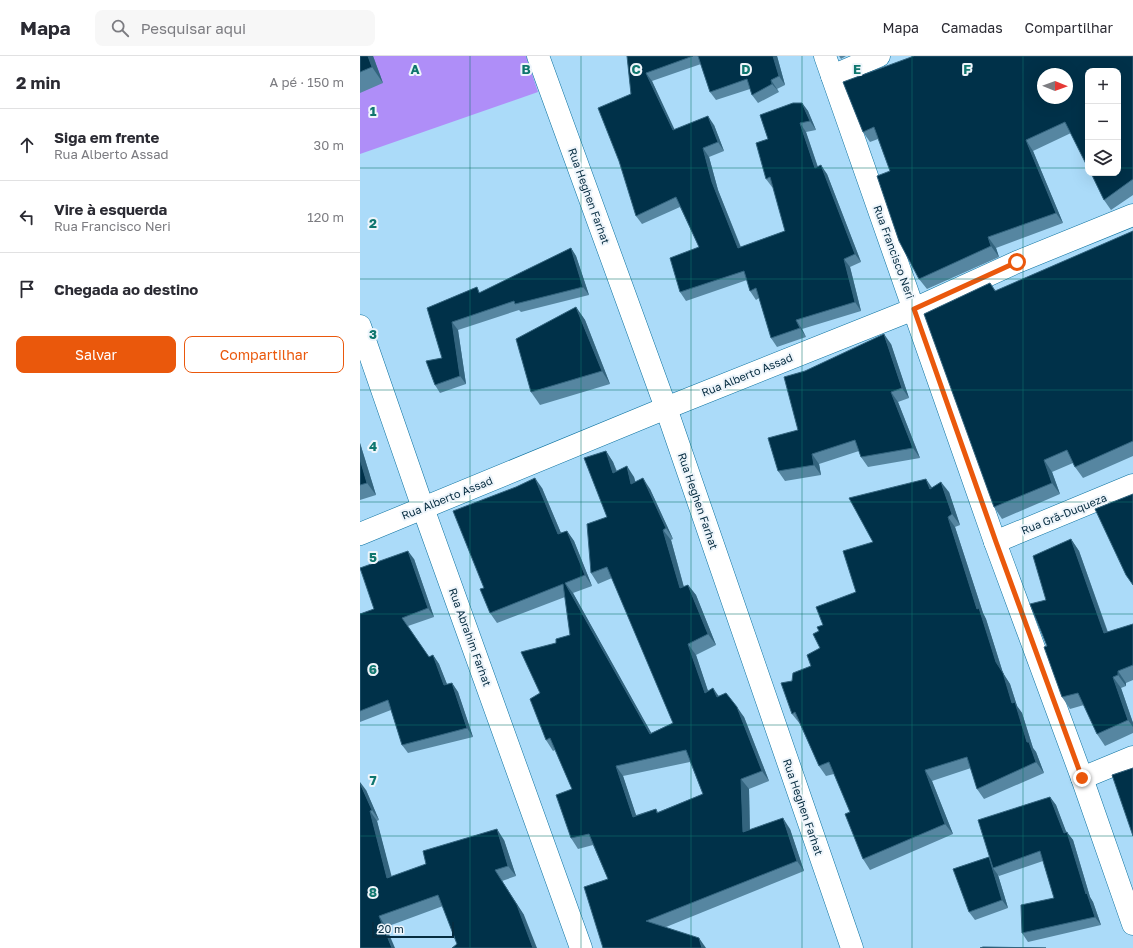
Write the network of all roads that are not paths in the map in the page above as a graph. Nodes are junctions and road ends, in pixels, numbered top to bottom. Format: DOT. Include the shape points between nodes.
graph roads {
  1 [pos="538,56"];
  2 [pos="880,56"];
  3 [pos="828,66"];
  4 [pos="1133,215"];
  5 [pos="914,309"];
  6 [pos="360,326"];
  7 [pos="666,408"];
  8 [pos="1133,485"];
  9 [pos="423,508"];
  10 [pos="360,534"];
  11 [pos="996,542"];
  12 [pos="1133,757"];
  13 [pos="1082,778"];
  14 [pos="1133,924"];
  15 [pos="582,948"];
  16 [pos="852,948"];
  1 -- 7 [label="street, Rua Heghen Farhat"];
  2 -- 3 [label="street"];
  3 -- 5 [label="street, Rua Francisco Neri"];
  4 -- 5 [label="street, Rua Alberto Assad" via="1017,262"];
  5 -- 7 [label="street, Rua Alberto Assad"];
  5 -- 11 [label="street, Rua Francisco Neri"];
  6 -- 9 [label="street, Rua Abrahim Farhat"];
  7 -- 9 [label="street, Rua Alberto Assad"];
  7 -- 16 [label="street, Rua Heghen Farhat"];
  8 -- 11 [label="street, Rua Grã-Duqueza"];
  9 -- 10 [label="street, Rua Alberto Assad"];
  9 -- 15 [label="street, Rua Abrahim Farhat"];
  11 -- 13 [label="street, Rua Francisco Neri"];
  12 -- 13 [label="street"];
  13 -- 14 [label="street, Rua Francisco Neri"];
}
